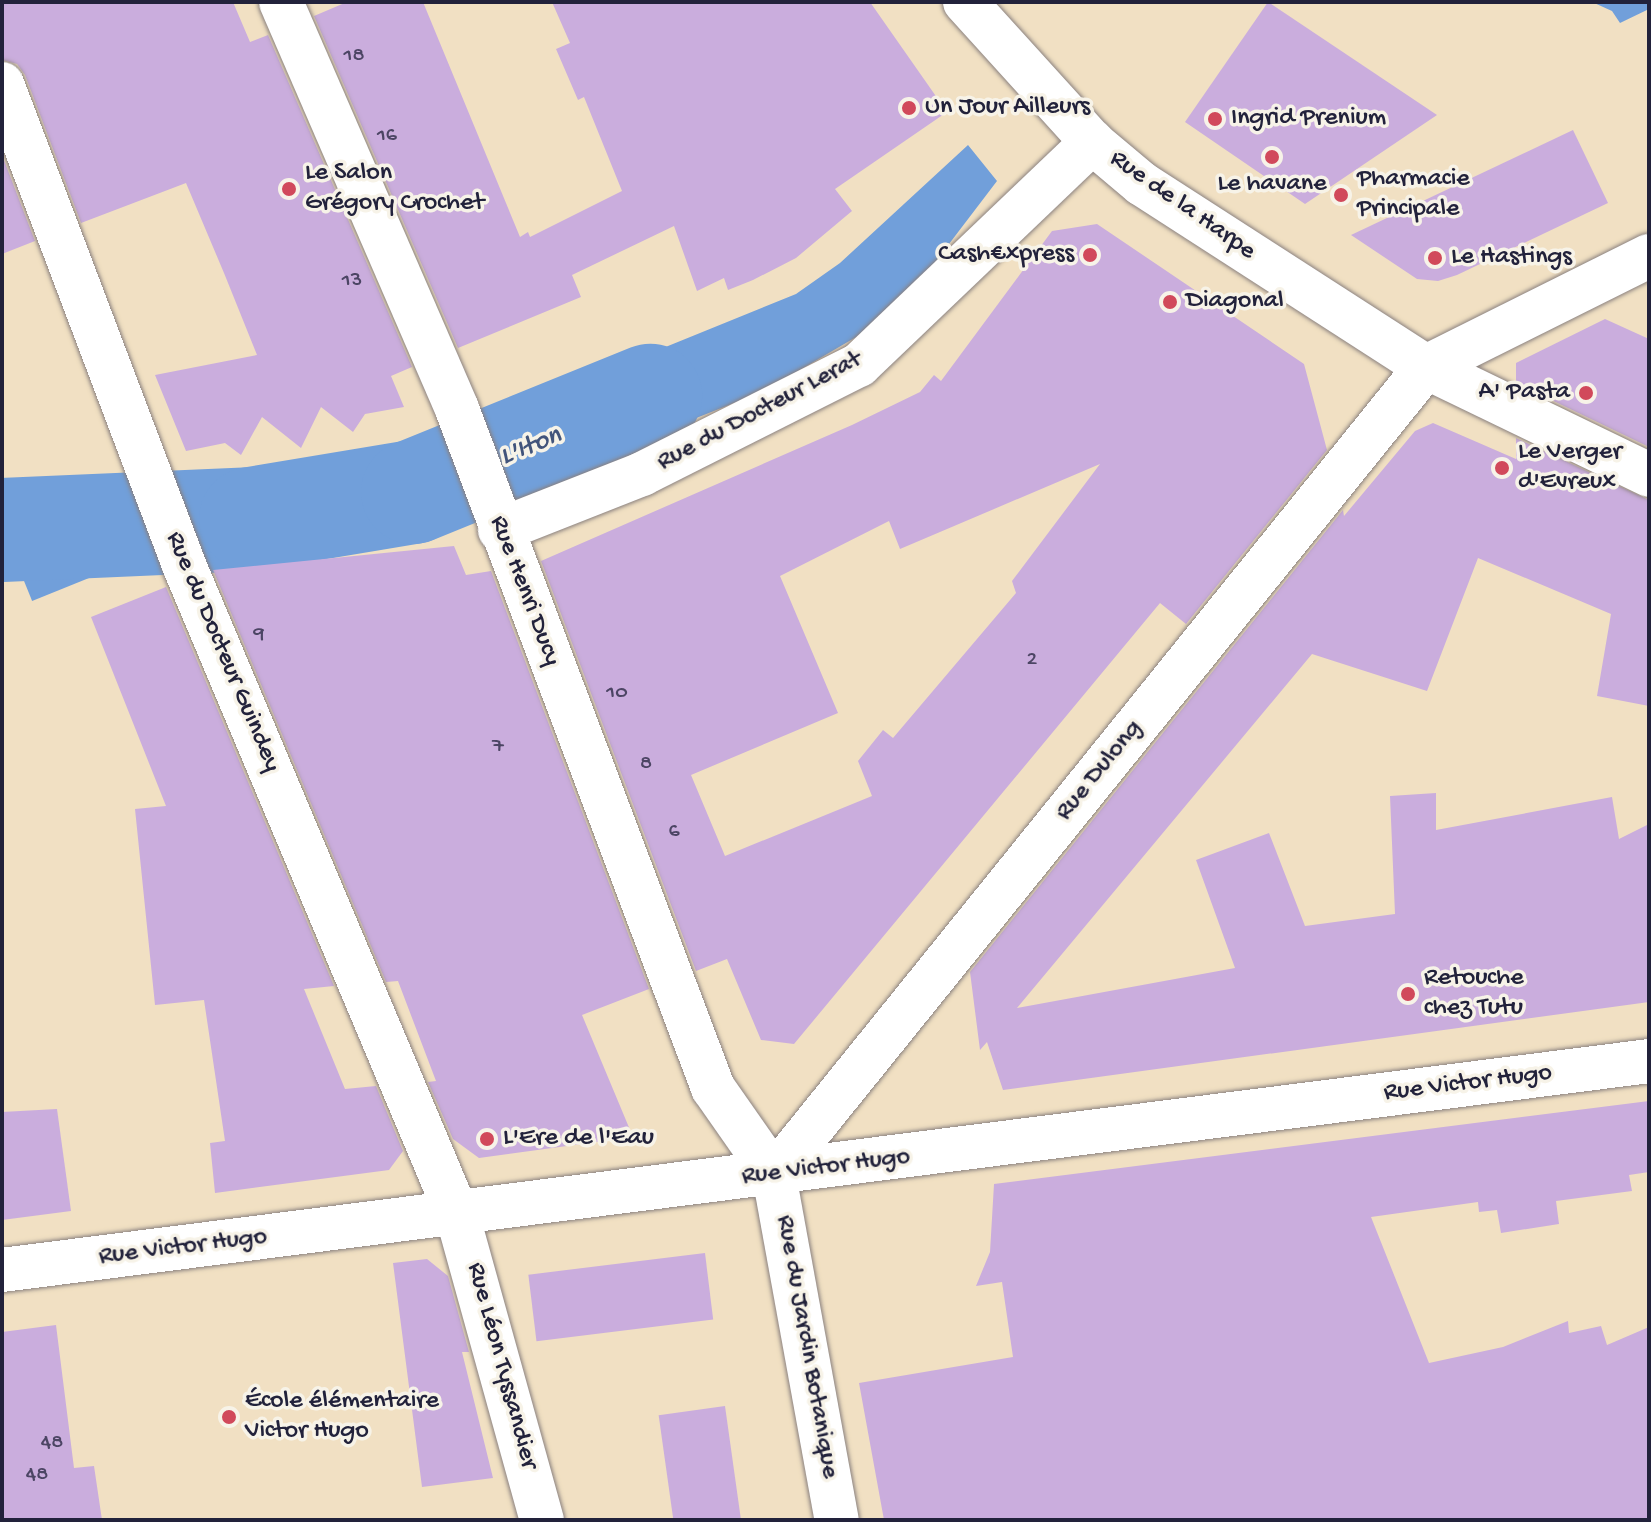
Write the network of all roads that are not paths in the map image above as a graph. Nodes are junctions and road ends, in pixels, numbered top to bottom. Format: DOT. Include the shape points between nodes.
graph roads {
  1 [pos="281,2"];
  2 [pos="965,2"];
  3 [pos="2,84"];
  4 [pos="1092,142"];
  5 [pos="1649,256"];
  6 [pos="1426,367"];
  7 [pos="1649,475"];
  8 [pos="500,530"];
  9 [pos="1649,1061"];
  10 [pos="774,1175"];
  11 [pos="457,1214"];
  12 [pos="2,1270"];
  13 [pos="542,1520"];
  14 [pos="837,1520"];
  1 -- 8 [label="street, Rue Henri Ducy" via="457,409"];
  2 -- 4 [label="street, Rue de la Harpe"];
  3 -- 11 [label="street, Rue du Docteur Guindey" via="184,565"];
  4 -- 6 [label="street, Rue de la Harpe" via="1142,184"];
  4 -- 8 [label="street, Rue du Docteur Lerat" via="859,365 642,474"];
  5 -- 6 [label="street"];
  6 -- 7 [label="street, Rue de la Harpe"];
  6 -- 10 [label="street, Rue Dulong"];
  8 -- 10 [label="street, Rue Henri Ducy" via="713,1088"];
  9 -- 10 [label="street, Rue Victor Hugo"];
  10 -- 11 [label="street, Rue Victor Hugo"];
  10 -- 14 [label="street, Rue du Jardin Botanique"];
  11 -- 12 [label="street, Rue Victor Hugo"];
  11 -- 13 [label="street, Rue Léon Tyssandier"];
}
